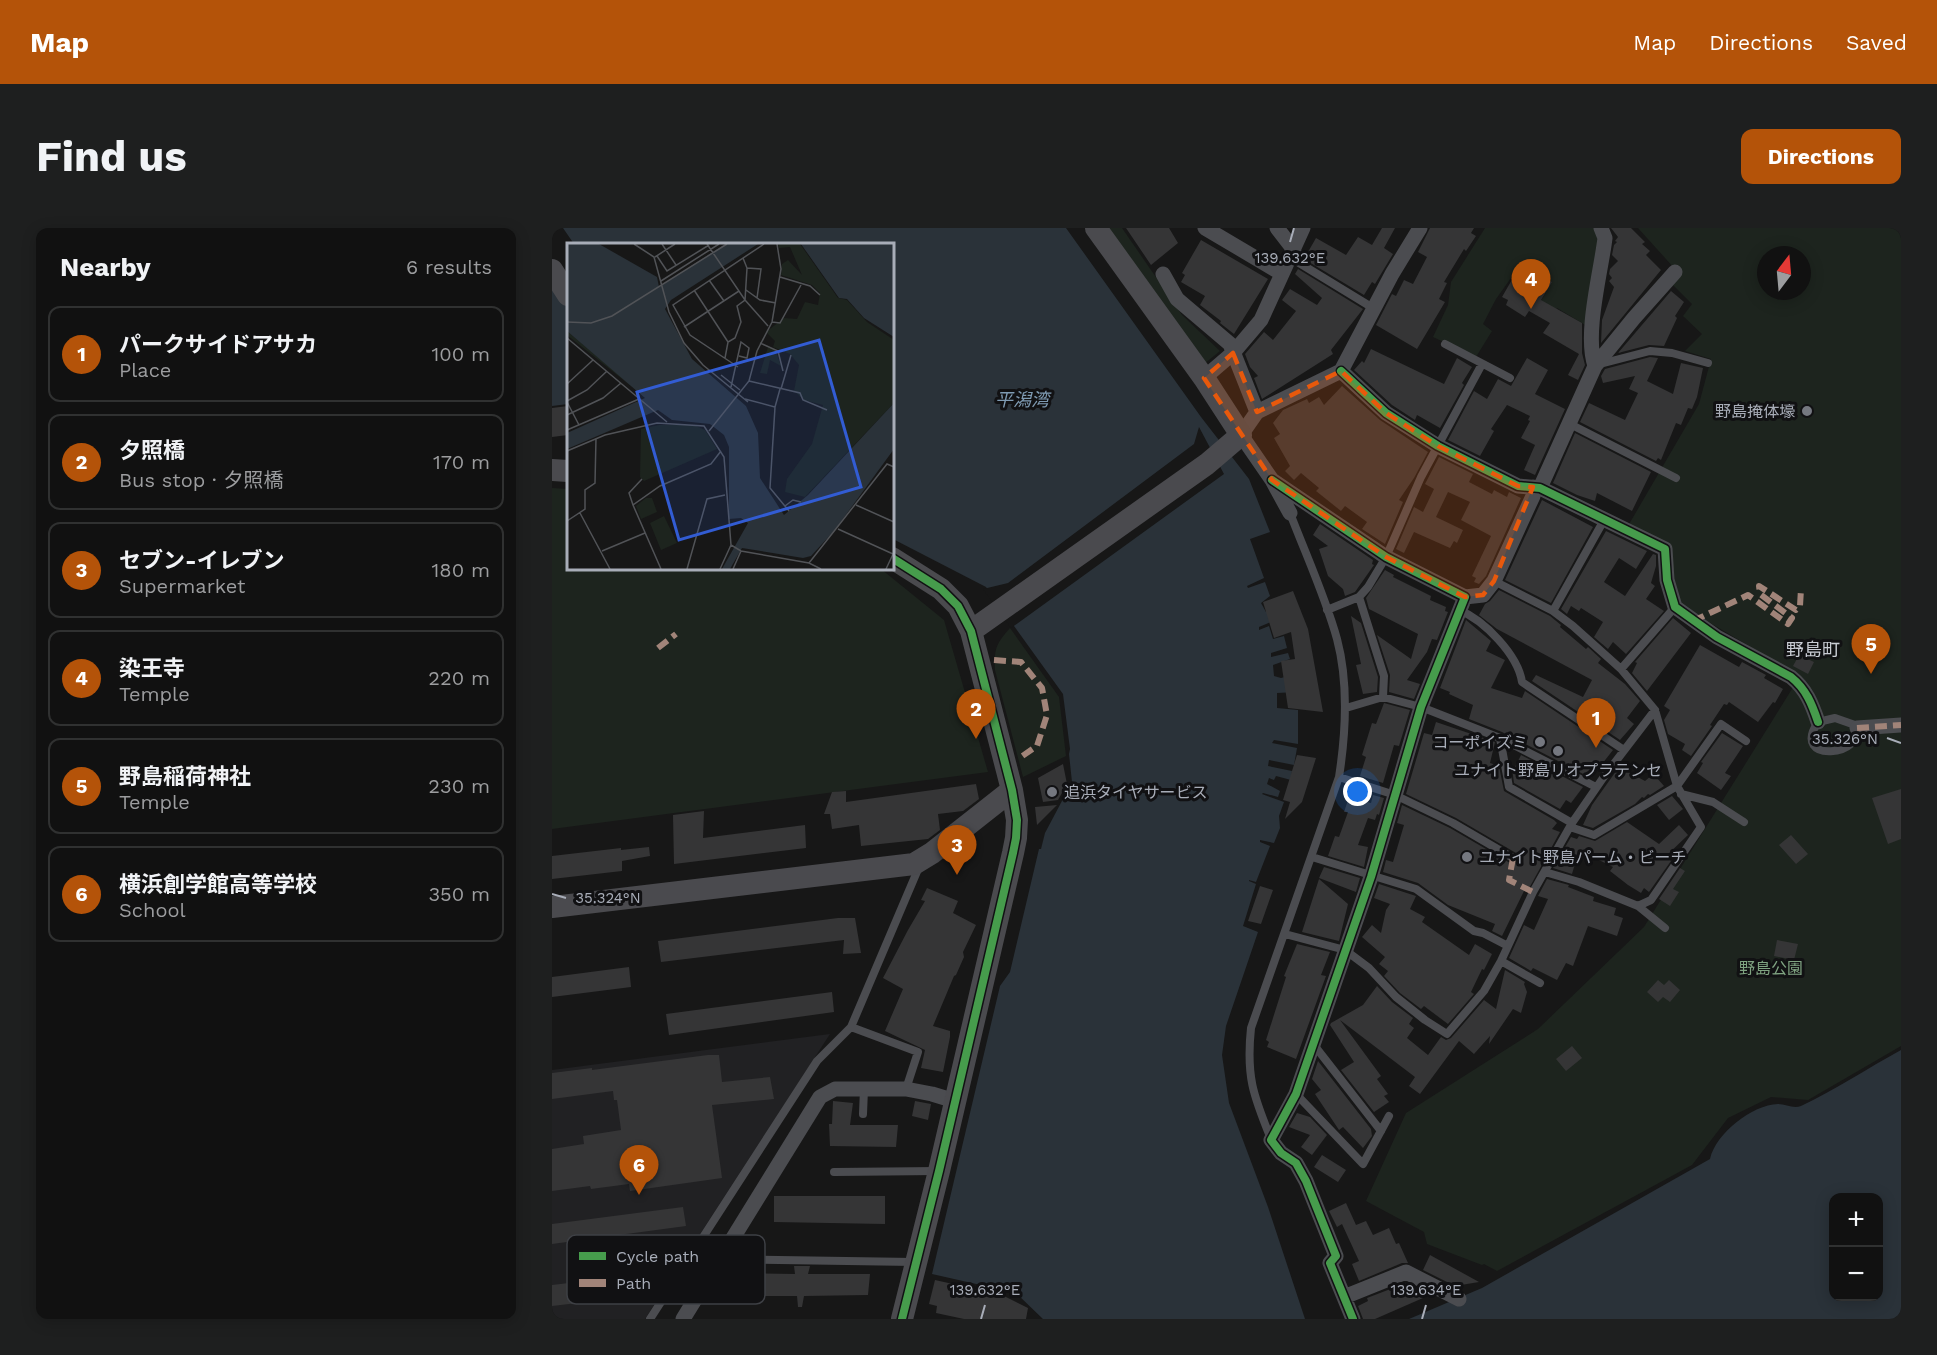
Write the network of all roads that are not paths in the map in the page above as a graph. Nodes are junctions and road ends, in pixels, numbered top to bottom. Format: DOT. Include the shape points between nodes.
graph roads {
  1 [pos="1096,228"];
  2 [pos="1205,228"];
  3 [pos="1277,228"];
  4 [pos="1303,228"];
  5 [pos="1420,228"];
  6 [pos="1601,228"];
  7 [pos="1292,254"];
  8 [pos="1675,272"];
  9 [pos="1281,273"];
  10 [pos="1163,274"];
  11 [pos="1373,308"];
  12 [pos="1445,344"];
  13 [pos="1233,353"];
  14 [pos="1707,363"];
  15 [pos="1482,364"];
  16 [pos="1596,366"];
  17 [pos="1341,371"];
  18 [pos="1204,378"];
  19 [pos="1510,378"];
  20 [pos="1257,412"];
  21 [pos="1568,423"];
  22 [pos="1240,435"];
  23 [pos="1438,446"];
  24 [pos="552,470"];
  25 [pos="567,471"];
  26 [pos="1676,478"];
  27 [pos="1272,480"];
  28 [pos="1537,488"];
  29 [pos="1290,513"];
  30 [pos="1604,520"];
  31 [pos="1386,557"];
  32 [pos="894,559"];
  33 [pos="1494,581"];
  34 [pos="1359,597"];
  35 [pos="1462,604"];
  36 [pos="1675,607"];
  37 [pos="1327,610"];
  38 [pos="1553,611"];
  39 [pos="971,631"];
  40 [pos="1621,669"];
  41 [pos="1383,697"];
  42 [pos="1421,707"];
  43 [pos="1346,708"];
  44 [pos="1655,710"];
  45 [pos="1818,722"];
  46 [pos="1901,725"];
  47 [pos="1857,728"];
  48 [pos="1500,738"];
  49 [pos="1746,741"];
  50 [pos="1624,750"];
  51 [pos="1339,777"];
  52 [pos="1596,787"];
  53 [pos="1012,790"];
  54 [pos="1679,790"];
  55 [pos="1395,795"];
  56 [pos="1744,822"];
  57 [pos="1571,825"];
  58 [pos="1312,858"];
  59 [pos="1513,858"];
  60 [pos="923,859"];
  61 [pos="1545,872"];
  62 [pos="1371,877"];
  63 [pos="1638,906"];
  64 [pos="552,907"];
  65 [pos="1665,928"];
  66 [pos="1285,934"];
  67 [pos="1508,946"];
  68 [pos="1346,950"];
  69 [pos="1501,961"];
  70 [pos="1540,983"];
  71 [pos="850,1027"];
  72 [pos="1313,1044"];
  73 [pos="864,1089"];
  74 [pos="906,1089"];
  75 [pos="1296,1094"];
  76 [pos="955,1101"];
  77 [pos="863,1114"];
  78 [pos="1389,1116"];
  79 [pos="1380,1131"];
  80 [pos="1271,1140"];
  81 [pos="939,1171"];
  82 [pos="834,1172"];
  83 [pos="705,1235"];
  84 [pos="735,1235"];
  85 [pos="765,1260"];
  86 [pos="916,1262"];
  87 [pos="1344,1297"];
  88 [pos="1459,1299"];
  89 [pos="660,1304"];
  90 [pos="692,1304"];
  91 [pos="650,1319"];
  92 [pos="683,1319"];
  93 [pos="902,1319"];
  94 [pos="1353,1319"];
  1 -- 18 [label="street"];
  2 -- 9 [label="street"];
  3 -- 7 [label="street"];
  4 -- 7 [label="street"];
  5 -- 11 [label="street"];
  6 -- 16 [label="street" via="1605,238 1592,340"];
  7 -- 9 [label="street"];
  7 -- 11 [label="lane"];
  8 -- 16 [label="street"];
  9 -- 13 [label="street" via="1261,320"];
  10 -- 13 [label="street" via="1178,299 1230,344"];
  11 -- 17 [label="street"];
  12 -- 15 [label="lane"];
  13 -- 18 [label="street"];
  13 -- 20 [label="street"];
  14 -- 16 [label="lane" via="1650,351"];
  15 -- 19 [label="lane"];
  15 -- 23 [label="lane"];
  16 -- 21 [label="street"];
  17 -- 20 [label="street"];
  17 -- 23 [label="street" via="1386,413"];
  18 -- 22 [label="street"];
  20 -- 22 [label="street"];
  21 -- 26 [label="lane"];
  21 -- 28 [label="street"];
  22 -- 27 [label="street"];
  22 -- 39 [label="street" via="1207,464"];
  23 -- 28 [label="street" via="1518,486"];
  23 -- 31 [label="lane"];
  24 -- 25 [label="street"];
  27 -- 29 [label="street"];
  27 -- 31 [label="street"];
  28 -- 30 [label="street"];
  28 -- 33 [label="street"];
  29 -- 37 [label="lane"];
  30 -- 36 [label="street" via="1665,549 1667,580"];
  30 -- 38 [label="lane"];
  31 -- 34 [label="lane"];
  31 -- 35 [label="street"];
  32 -- 39 [label="street" via="941,589 958,606"];
  33 -- 35 [label="street" via="1483,595"];
  33 -- 38 [label="lane"];
  34 -- 37 [label="lane"];
  34 -- 41 [label="lane" via="1384,676"];
  35 -- 42 [label="street"];
  35 -- 50 [label="lane" via="1505,647 1521,672 1522,682"];
  36 -- 40 [label="lane"];
  36 -- 45 [label="street" via="1717,637 1801,685"];
  37 -- 43 [label="lane" via="1337,640"];
  38 -- 40 [label="lane"];
  39 -- 53 [label="street"];
  40 -- 44 [label="lane"];
  41 -- 42 [label="lane"];
  41 -- 43 [label="lane"];
  42 -- 48 [label="lane"];
  42 -- 55 [label="street"];
  43 -- 51 [label="lane"];
  44 -- 50 [label="lane"];
  44 -- 54 [label="lane"];
  45 -- 47 [label="lane" via="1835,718"];
  45 -- 47 [label="lane" via="1812,731 1812,741 1819,750 1831,753 1850,745"];
  46 -- 47 [label="street"];
  48 -- 52 [label="lane"];
  48 -- 57 [label="lane" via="1509,787"];
  49 -- 54 [label="lane" via="1721,724"];
  50 -- 52 [label="lane"];
  51 -- 55 [label="lane"];
  51 -- 58 [label="lane"];
  52 -- 57 [label="lane"];
  53 -- 60 [label="street"];
  53 -- 76 [label="street" via="1016,838"];
  54 -- 56 [label="lane" via="1713,802"];
  54 -- 57 [label="lane" via="1594,835"];
  54 -- 63 [label="lane" via="1701,827 1651,900"];
  55 -- 59 [label="lane"];
  55 -- 62 [label="street"];
  57 -- 61 [label="lane"];
  58 -- 62 [label="lane"];
  58 -- 66 [label="lane"];
  60 -- 64 [label="street" via="914,864"];
  60 -- 71 [label="lane"];
  61 -- 63 [label="lane"];
  61 -- 67 [label="lane"];
  62 -- 67 [label="lane" via="1416,890 1474,931"];
  62 -- 68 [label="street"];
  63 -- 65 [label="lane"];
  66 -- 68 [label="lane"];
  66 -- 80 [label="lane" via="1251,1028 1249,1048 1255,1098"];
  67 -- 69 [label="lane"];
  68 -- 69 [label="lane" via="1396,997 1448,1034 1484,991"];
  68 -- 72 [label="street"];
  69 -- 70 [label="lane"];
  71 -- 74 [label="lane" via="918,1052"];
  71 -- 83 [label="lane" via="817,1062"];
  72 -- 75 [label="street"];
  72 -- 79 [label="lane"];
  73 -- 74 [label="street"];
  73 -- 77 [label="lane"];
  73 -- 84 [label="street" via="835,1089 820,1097"];
  74 -- 76 [label="street"];
  75 -- 79 [label="lane" via="1363,1164"];
  75 -- 80 [label="street"];
  76 -- 81 [label="street"];
  78 -- 79 [label="lane"];
  80 -- 87 [label="street" via="1296,1163 1306,1181 1336,1256 1330,1263"];
  81 -- 82 [label="lane"];
  81 -- 86 [label="street"];
  85 -- 86 [label="lane"];
  86 -- 93 [label="street"];
  87 -- 88 [label="street" via="1406,1272"];
  87 -- 94 [label="street"];
  89 -- 91 [label="lane"];
  90 -- 92 [label="street"];
}
